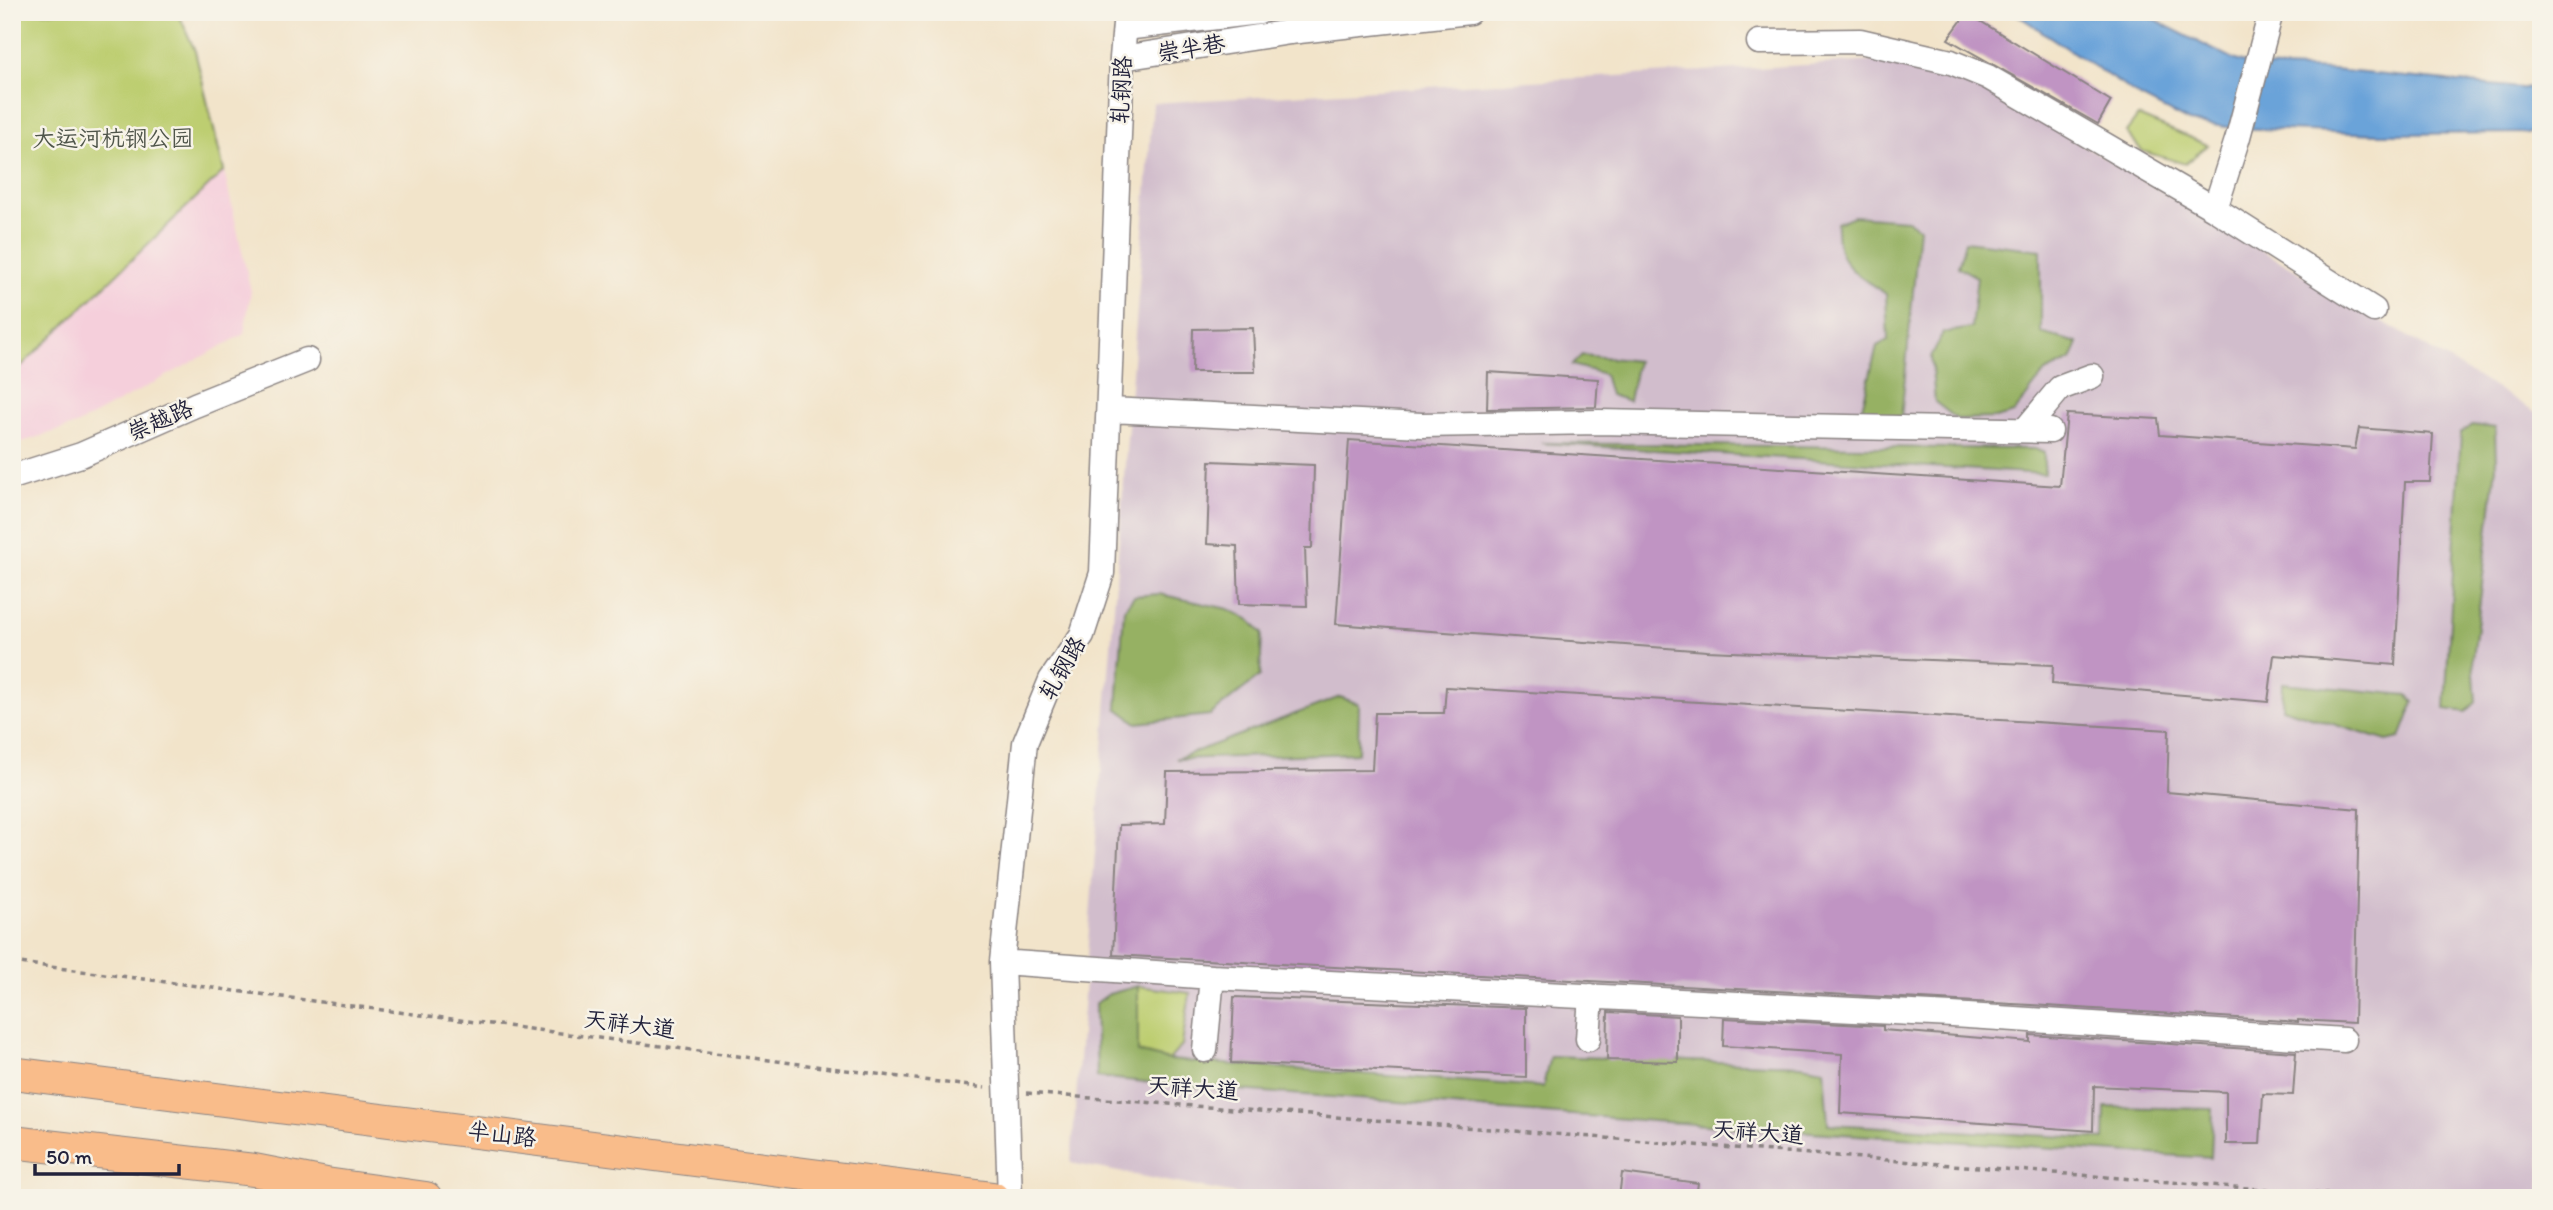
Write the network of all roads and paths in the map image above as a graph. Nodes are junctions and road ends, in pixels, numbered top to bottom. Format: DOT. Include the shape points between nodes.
graph roads {
  1 [pos="1259,12"];
  2 [pos="1469,12"];
  3 [pos="2271,12"];
  4 [pos="1126,20"];
  5 [pos="1759,42"];
  6 [pos="1122,58"];
  7 [pos="2215,209"];
  8 [pos="2374,310"];
  9 [pos="307,360"];
  10 [pos="2092,376"];
  11 [pos="1110,410"];
  12 [pos="12,477"];
  13 [pos="12,962"];
  14 [pos="1002,962"];
  15 [pos="1212,977"];
  16 [pos="1591,996"];
  17 [pos="1588,1038"];
  18 [pos="2344,1040"];
  19 [pos="1205,1050"];
  20 [pos="12,1073"];
  21 [pos="1006,1091"];
  22 [pos="12,1142"];
  23 [pos="325,1191"];
  24 [pos="426,1198"];
  25 [pos="992,1198"];
  26 [pos="1010,1198"];
  27 [pos="2376,1198"];
  1 -- 4 [label="street, 崇半巷"];
  2 -- 6 [label="street, 崇半巷"];
  3 -- 7 [label="street"];
  4 -- 6 [label="street, 轧钢路"];
  5 -- 7 [label="street" via="1860,41 1951,62 1988,77"];
  6 -- 11 [label="street, 轧钢路"];
  7 -- 8 [label="street"];
  9 -- 12 [label="street, 崇越路" via="81,455"];
  10 -- 11 [label="street" via="2060,388 2038,430 1599,422 1372,424"];
  11 -- 14 [label="street, 轧钢路" via="1102,573 1082,635 1051,680 1025,743"];
  13 -- 21 [label="path, 天祥大道"];
  14 -- 15 [label="street"];
  14 -- 21 [label="street, 轧钢路"];
  15 -- 16 [label="street"];
  15 -- 19 [label="street"];
  16 -- 17 [label="street"];
  16 -- 18 [label="street"];
  20 -- 25 [label="main road, 半山路"];
  21 -- 26 [label="street, 轧钢路"];
  21 -- 27 [label="path, 天祥大道"];
  22 -- 23 [label="main road" via="254,1170"];
  23 -- 24 [label="main road"];
}
